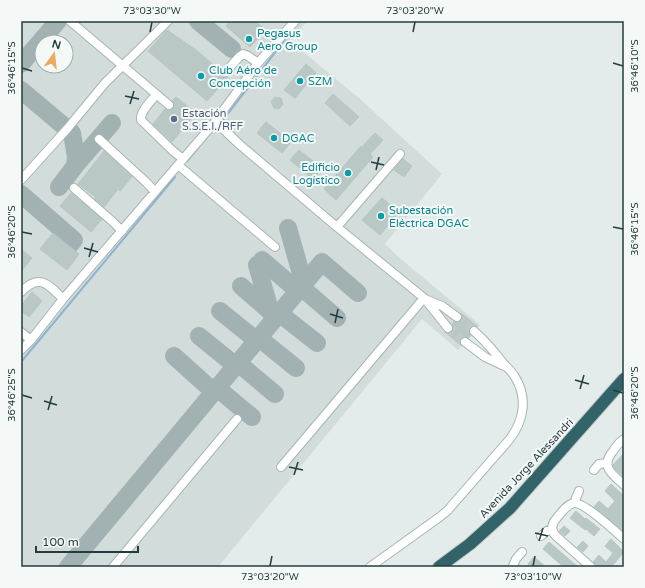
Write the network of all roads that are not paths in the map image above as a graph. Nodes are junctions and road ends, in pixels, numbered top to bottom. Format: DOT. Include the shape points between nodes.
graph roads {
  1 [pos="70,21"];
  2 [pos="168,21"];
  3 [pos="295,21"];
  4 [pos="258,63"];
  5 [pos="122,66"];
  6 [pos="229,68"];
  7 [pos="156,95"];
  8 [pos="169,105"];
  9 [pos="214,123"];
  10 [pos="99,139"];
  11 [pos="400,154"];
  12 [pos="180,162"];
  13 [pos="21,180"];
  14 [pos="74,188"];
  15 [pos="155,192"];
  16 [pos="337,227"];
  17 [pos="122,231"];
  18 [pos="275,247"];
  19 [pos="21,292"];
  20 [pos="424,298"];
  21 [pos="63,299"];
  22 [pos="457,317"];
  23 [pos="448,328"];
  24 [pos="474,331"];
  25 [pos="21,332"];
  26 [pos="31,340"];
  27 [pos="465,342"];
  28 [pos="21,350"];
  29 [pos="507,367"];
  30 [pos="624,379"];
  31 [pos="237,419"];
  32 [pos="624,440"];
  33 [pos="607,463"];
  34 [pos="280,467"];
  35 [pos="594,470"];
  36 [pos="624,485"];
  37 [pos="579,491"];
  38 [pos="575,503"];
  39 [pos="552,528"];
  40 [pos="541,536"];
  41 [pos="624,539"];
  42 [pos="522,552"];
  43 [pos="114,567"];
  44 [pos="370,567"];
  45 [pos="439,567"];
  46 [pos="513,567"];
  47 [pos="591,567"];
  1 -- 5 [label="street"];
  2 -- 5 [label="street"];
  3 -- 4 [label="street"];
  4 -- 6 [label="street" via="243,54"];
  4 -- 9 [label="street"];
  5 -- 7 [label="street"];
  5 -- 13 [label="street" via="104,83"];
  7 -- 8 [label="street"];
  7 -- 12 [label="street" via="141,115 141,120 173,151"];
  9 -- 12 [label="street"];
  9 -- 16 [label="street"];
  10 -- 15 [label="street"];
  11 -- 16 [label="street"];
  12 -- 15 [label="street"];
  12 -- 18 [label="street"];
  14 -- 17 [label="street"];
  15 -- 17 [label="street"];
  16 -- 20 [label="street"];
  17 -- 21 [label="street"];
  19 -- 21 [label="street" via="35,282 44,283"];
  20 -- 22 [label="street" via="442,306"];
  20 -- 23 [label="street"];
  20 -- 34 [label="street"];
  21 -- 26 [label="street"];
  24 -- 29 [label="street"];
  25 -- 26 [label="street"];
  26 -- 28 [label="street"];
  27 -- 29 [label="street" via="485,357"];
  29 -- 44 [label="street" via="519,384 523,402 522,415 513,434 448,510"];
  30 -- 45 [label="highway, Avenida Jorge Alessandri" via="510,508"];
  31 -- 43 [label="street"];
  32 -- 33 [label="street" via="609,455"];
  33 -- 35 [label="street" via="599,464"];
  33 -- 36 [label="street" via="610,472"];
  37 -- 38 [label="street"];
  38 -- 39 [label="street" via="566,508 555,520"];
  38 -- 41 [label="street" via="583,506"];
  39 -- 40 [label="street"];
  39 -- 47 [label="street" via="556,536"];
  42 -- 46 [label="street"];
}
